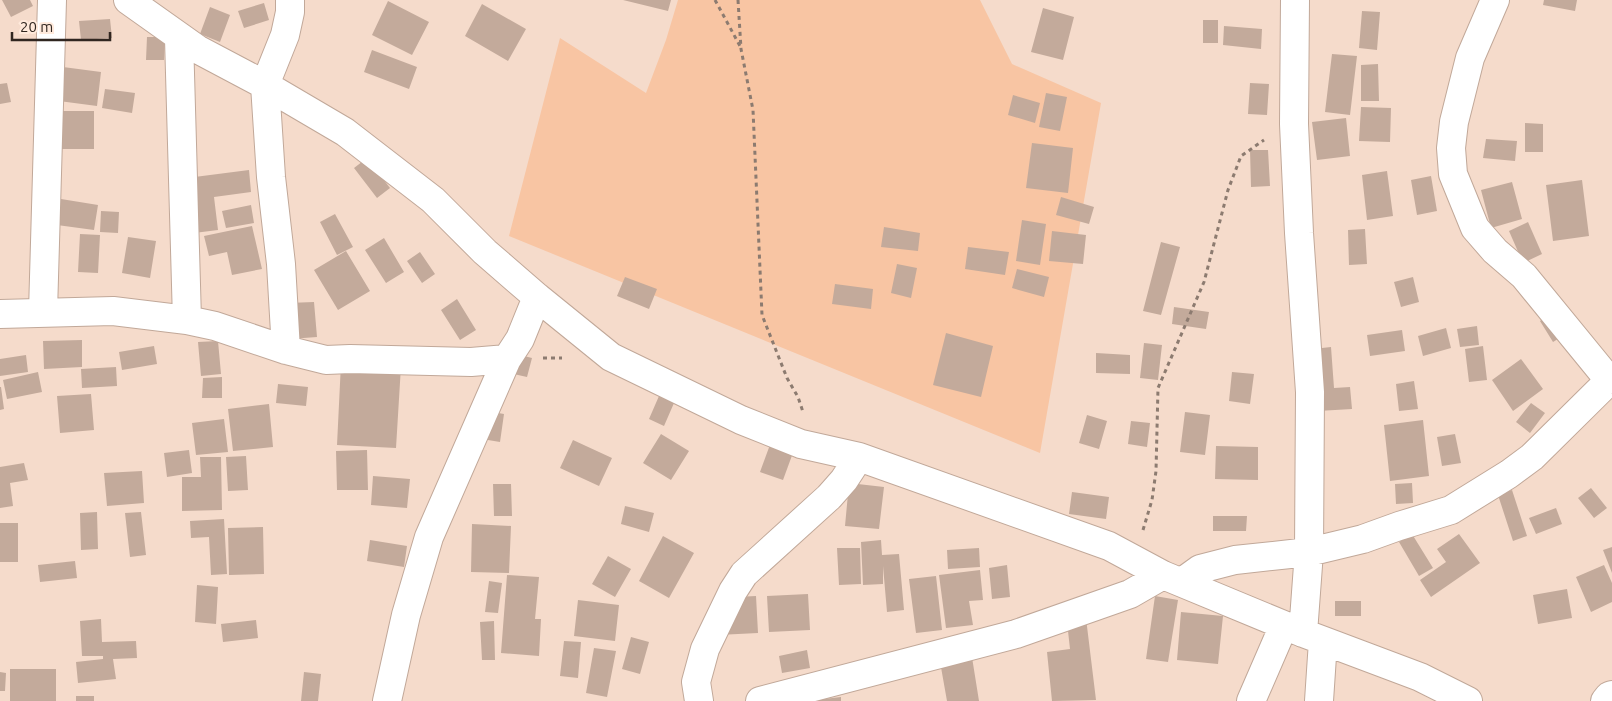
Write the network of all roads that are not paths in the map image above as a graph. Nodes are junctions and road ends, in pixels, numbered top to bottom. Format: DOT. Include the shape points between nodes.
graph roads {
  1 [pos="52,0"];
  2 [pos="128,0"];
  3 [pos="290,0"];
  4 [pos="1295,0"];
  5 [pos="1495,0"];
  6 [pos="179,38"];
  7 [pos="265,85"];
  8 [pos="537,298"];
  9 [pos="43,312"];
  10 [pos="0,314"];
  11 [pos="187,320"];
  12 [pos="286,350"];
  13 [pos="507,359"];
  14 [pos="1611,379"];
  15 [pos="859,457"];
  16 [pos="1309,552"];
  17 [pos="1172,578"];
  18 [pos="1304,633"];
  19 [pos="1612,695"];
  20 [pos="387,701"];
  21 [pos="699,701"];
  22 [pos="760,701"];
  23 [pos="1251,701"];
  24 [pos="1319,701"];
  25 [pos="1468,701"];
  26 [pos="1605,701"];
  1 -- 9 [label="street"];
  2 -- 6 [label="street"];
  3 -- 7 [label="street" via="285,35"];
  4 -- 16 [label="street" via="1294,124 1310,392"];
  5 -- 14 [label="street" via="1465,76 1454,122 1453,174 1475,228 1524,276"];
  6 -- 7 [label="street"];
  6 -- 11 [label="street"];
  7 -- 8 [label="street" via="345,132 433,200 484,252"];
  7 -- 12 [label="street"];
  8 -- 13 [label="street" via="520,339"];
  8 -- 15 [label="street" via="611,357 742,420 801,444"];
  9 -- 10 [label="street"];
  9 -- 11 [label="street" via="113,311"];
  11 -- 12 [label="street"];
  12 -- 13 [label="street" via="326,360 470,362"];
  13 -- 20 [label="street" via="429,537 406,615"];
  14 -- 16 [label="street" via="1532,457 1451,510 1363,539"];
  15 -- 17 [label="street" via="1109,546"];
  15 -- 21 [label="street" via="830,497 740,580 705,650 696,682"];
  16 -- 17 [label="street" via="1235,560"];
  16 -- 18 [label="street"];
  17 -- 18 [label="street"];
  17 -- 22 [label="street" via="1016,634"];
  18 -- 23 [label="street"];
  18 -- 24 [label="street"];
  18 -- 25 [label="street" via="1420,677"];
  19 -- 26 [label="street"];
}
